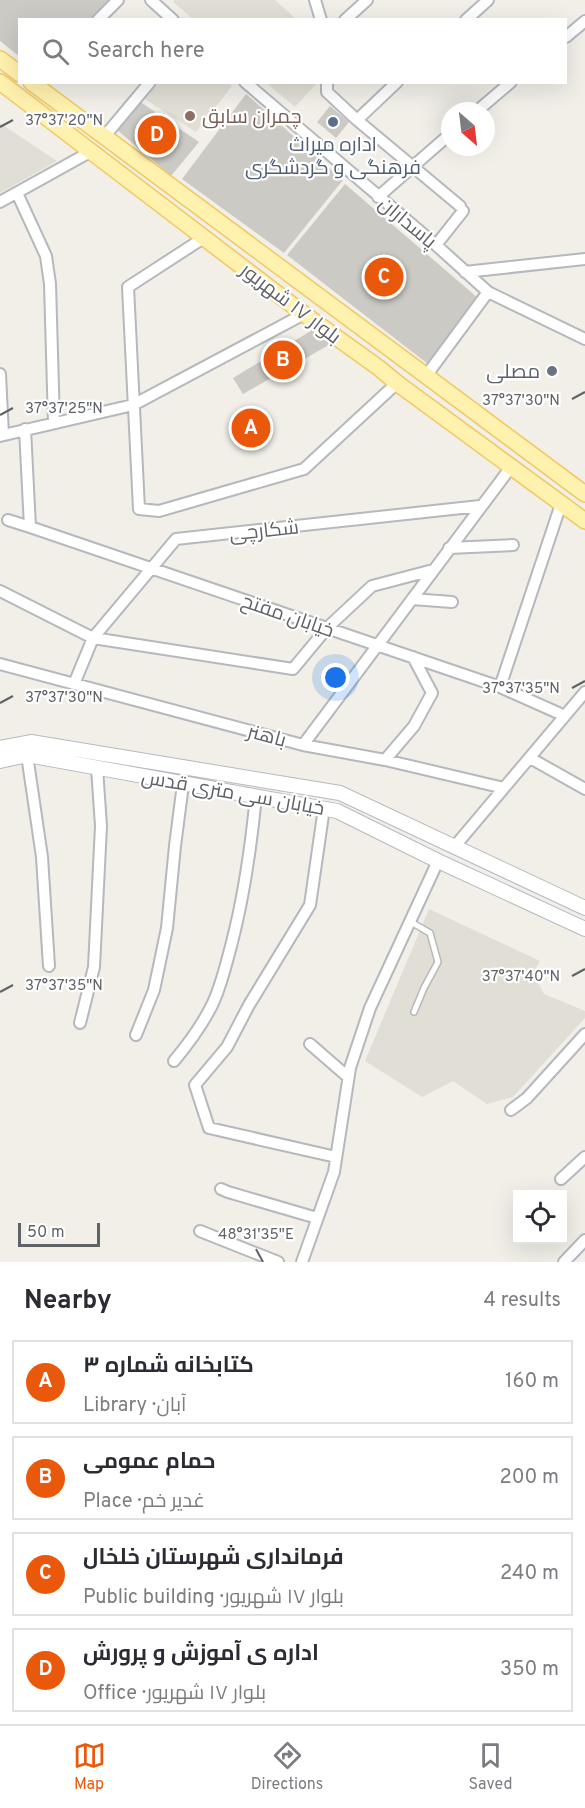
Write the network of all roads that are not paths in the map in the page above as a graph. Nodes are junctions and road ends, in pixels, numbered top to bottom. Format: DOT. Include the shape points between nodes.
graph roads {
  1 [pos="118,0"];
  2 [pos="151,0"];
  3 [pos="315,0"];
  4 [pos="367,0"];
  5 [pos="488,0"];
  6 [pos="164,4"];
  7 [pos="100,18"];
  8 [pos="172,18"];
  9 [pos="320,18"];
  10 [pos="347,18"];
  11 [pos="468,18"];
  12 [pos="585,21"];
  13 [pos="567,36"];
  14 [pos="0,59"];
  15 [pos="18,73"];
  16 [pos="33,84"];
  17 [pos="148,84"];
  18 [pos="247,84"];
  19 [pos="327,84"];
  20 [pos="396,84"];
  21 [pos="510,84"];
  22 [pos="2,86"];
  23 [pos="488,102"];
  24 [pos="357,120"];
  25 [pos="104,137"];
  26 [pos="441,142"];
  27 [pos="90,152"];
  28 [pos="412,166"];
  29 [pos="17,193"];
  30 [pos="378,197"];
  31 [pos="0,202"];
  32 [pos="205,237"];
  33 [pos="436,245"];
  34 [pos="585,259"];
  35 [pos="465,272"];
  36 [pos="488,292"];
  37 [pos="304,314"];
  38 [pos="585,339"];
  39 [pos="0,374"];
  40 [pos="428,377"];
  41 [pos="397,383"];
  42 [pos="416,397"];
  43 [pos="133,405"];
  44 [pos="54,423"];
  45 [pos="25,429"];
  46 [pos="1,435"];
  47 [pos="511,467"];
  48 [pos="559,475"];
  49 [pos="542,489"];
  50 [pos="585,494"];
  51 [pos="561,504"];
  52 [pos="480,506"];
  53 [pos="8,520"];
  54 [pos="585,521"];
  55 [pos="30,527"];
  56 [pos="513,545"];
  57 [pos="449,548"];
  58 [pos="152,568"];
  59 [pos="433,570"];
  60 [pos="0,591"];
  61 [pos="412,599"];
  62 [pos="452,602"];
  63 [pos="327,628"];
  64 [pos="93,638"];
  65 [pos="378,645"];
  66 [pos="413,657"];
  67 [pos="0,664"];
  68 [pos="74,684"];
  69 [pos="500,687"];
  70 [pos="585,692"];
  71 [pos="565,716"];
  72 [pos="303,745"];
  73 [pos="0,748"];
  74 [pos="27,755"];
  75 [pos="530,758"];
  76 [pos="384,760"];
  77 [pos="0,761"];
  78 [pos="97,768"];
  79 [pos="183,784"];
  80 [pos="504,788"];
  81 [pos="585,789"];
  82 [pos="340,793"];
  83 [pos="256,796"];
  84 [pos="330,810"];
  85 [pos="455,846"];
  86 [pos="438,861"];
  87 [pos="581,906"];
  88 [pos="570,921"];
  89 [pos="411,922"];
  90 [pos="585,929"];
  91 [pos="49,966"];
  92 [pos="414,1012"];
  93 [pos="80,1023"];
  94 [pos="585,1034"];
  95 [pos="136,1035"];
  96 [pos="310,1044"];
  97 [pos="174,1061"];
  98 [pos="348,1077"];
  99 [pos="511,1110"];
  100 [pos="336,1157"];
  101 [pos="585,1157"];
  102 [pos="561,1179"];
  103 [pos="221,1189"];
  104 [pos="317,1218"];
  105 [pos="200,1231"];
  106 [pos="585,1240"];
  107 [pos="278,1262"];
  108 [pos="302,1262"];
  109 [pos="564,1262"];
  1 -- 7 [label="street"];
  2 -- 6 [label="street"];
  3 -- 9 [label="street"];
  4 -- 10 [label="street"];
  5 -- 11 [label="street"];
  6 -- 8 [label="street"];
  12 -- 13 [label="street"];
  14 -- 15 [label="main road, بلوار ١٧ شهریور"];
  16 -- 25 [label="main road, بلوار ١٧ شهریور"];
  17 -- 25 [label="street"];
  18 -- 30 [label="street, پاسداران"];
  19 -- 24 [label="street" via="327,92"];
  20 -- 24 [label="street"];
  21 -- 23 [label="street"];
  22 -- 27 [label="main road, بلوار ١٧ شهریور"];
  24 -- 28 [label="street"];
  25 -- 40 [label="main road, بلوار ١٧ شهریور"];
  26 -- 28 [label="street"];
  27 -- 29 [label="street"];
  27 -- 32 [label="main road, بلوار ١٧ شهریور"];
  28 -- 30 [label="street"];
  28 -- 33 [label="street" via="461,209"];
  29 -- 31 [label="street"];
  29 -- 44 [label="street" via="46,256"];
  30 -- 33 [label="street, پاسداران"];
  32 -- 37 [label="main road, بلوار ١٧ شهریور"];
  32 -- 43 [label="street" via="128,287"];
  33 -- 35 [label="street, پاسداران"];
  34 -- 35 [label="street"];
  35 -- 36 [label="street, پاسداران"];
  36 -- 38 [label="street, پاسداران"];
  36 -- 40 [label="street"];
  37 -- 41 [label="main road, بلوار ١٧ شهریور"];
  37 -- 43 [label="street"];
  39 -- 46 [label="street"];
  40 -- 42 [label="main road" via="434,386 433,396"];
  40 -- 48 [label="main road, بلوار ١٧ شهریور"];
  41 -- 42 [label="main road, بلوار ١٧ شهریور"];
  41 -- 43 [label="street" via="304,469 159,511 139,509"];
  42 -- 47 [label="main road, بلوار ١٧ شهریور"];
  43 -- 44 [label="street"];
  44 -- 45 [label="street"];
  45 -- 46 [label="street"];
  45 -- 55 [label="street"];
  47 -- 49 [label="main road, بلوار ١٧ شهریور"];
  47 -- 52 [label="street, باهنر"];
  48 -- 49 [label="main road" via="525,456 519,457 520,467"];
  48 -- 50 [label="main road, بلوار ١٧ شهریور"];
  49 -- 51 [label="main road, بلوار ١٧ شهریور"];
  51 -- 54 [label="main road, بلوار ١٧ شهریور"];
  51 -- 69 [label="street"];
  52 -- 57 [label="street, باهنر"];
  52 -- 58 [label="street, شکارچی" via="176,539"];
  53 -- 55 [label="street, خیابان مفتح"];
  55 -- 58 [label="street, خیابان مفتح"];
  56 -- 57 [label="street"];
  57 -- 59 [label="street, باهنر"];
  58 -- 63 [label="street, خیابان مفتح"];
  58 -- 64 [label="street, شکارچی"];
  59 -- 61 [label="street, باهنر"];
  59 -- 63 [label="street" via="372,586"];
  60 -- 64 [label="street"];
  61 -- 62 [label="street"];
  61 -- 65 [label="street, باهنر"];
  63 -- 64 [label="street" via="293,669"];
  63 -- 65 [label="street, خیابان مفتح"];
  64 -- 68 [label="street, شکارچی"];
  65 -- 66 [label="street, خیابان مفتح"];
  65 -- 72 [label="street, باهنر"];
  66 -- 69 [label="street, خیابان مفتح"];
  66 -- 76 [label="street" via="432,693 414,726"];
  67 -- 68 [label="street, باهنر"];
  68 -- 72 [label="street, باهنر"];
  69 -- 71 [label="street, خیابان مفتح"];
  70 -- 71 [label="street"];
  71 -- 75 [label="street"];
  72 -- 76 [label="street"];
  73 -- 82 [label="main road, خیابان سی متری قدس" via="31,742"];
  74 -- 77 [label="main road, خیابان سی متری قدس"];
  74 -- 78 [label="main road, خیابان سی متری قدس"];
  74 -- 91 [label="street" via="42,857"];
  75 -- 80 [label="street"];
  75 -- 81 [label="street"];
  76 -- 80 [label="street"];
  78 -- 79 [label="main road, خیابان سی متری قدس"];
  78 -- 93 [label="street" via="101,826 94,967"];
  79 -- 83 [label="main road, خیابان سی متری قدس"];
  79 -- 95 [label="street" via="168,928 154,990"];
  80 -- 85 [label="street"];
  82 -- 84 [label="main road"];
  82 -- 85 [label="main road, خیابان سی متری قدس"];
  83 -- 84 [label="main road, خیابان سی متری قدس"];
  83 -- 97 [label="street" via="249,866 226,965 213,1003"];
  84 -- 86 [label="main road, خیابان سی متری قدس"];
  84 -- 100 [label="street" via="310,905 226,1047 195,1085 209,1128"];
  85 -- 87 [label="main road, خیابان سی متری قدس"];
  86 -- 88 [label="main road, خیابان سی متری قدس"];
  86 -- 89 [label="street"];
  87 -- 88 [label="main road" via="582,922"];
  88 -- 90 [label="main road, خیابان سی متری قدس"];
  89 -- 92 [label="lane" via="430,933 438,962"];
  89 -- 98 [label="street" via="370,1008"];
  94 -- 99 [label="street"];
  96 -- 98 [label="street"];
  98 -- 100 [label="street"];
  100 -- 104 [label="street"];
  101 -- 102 [label="street"];
  103 -- 104 [label="street"];
  104 -- 108 [label="street"];
  105 -- 107 [label="street"];
  106 -- 109 [label="street"];
}
